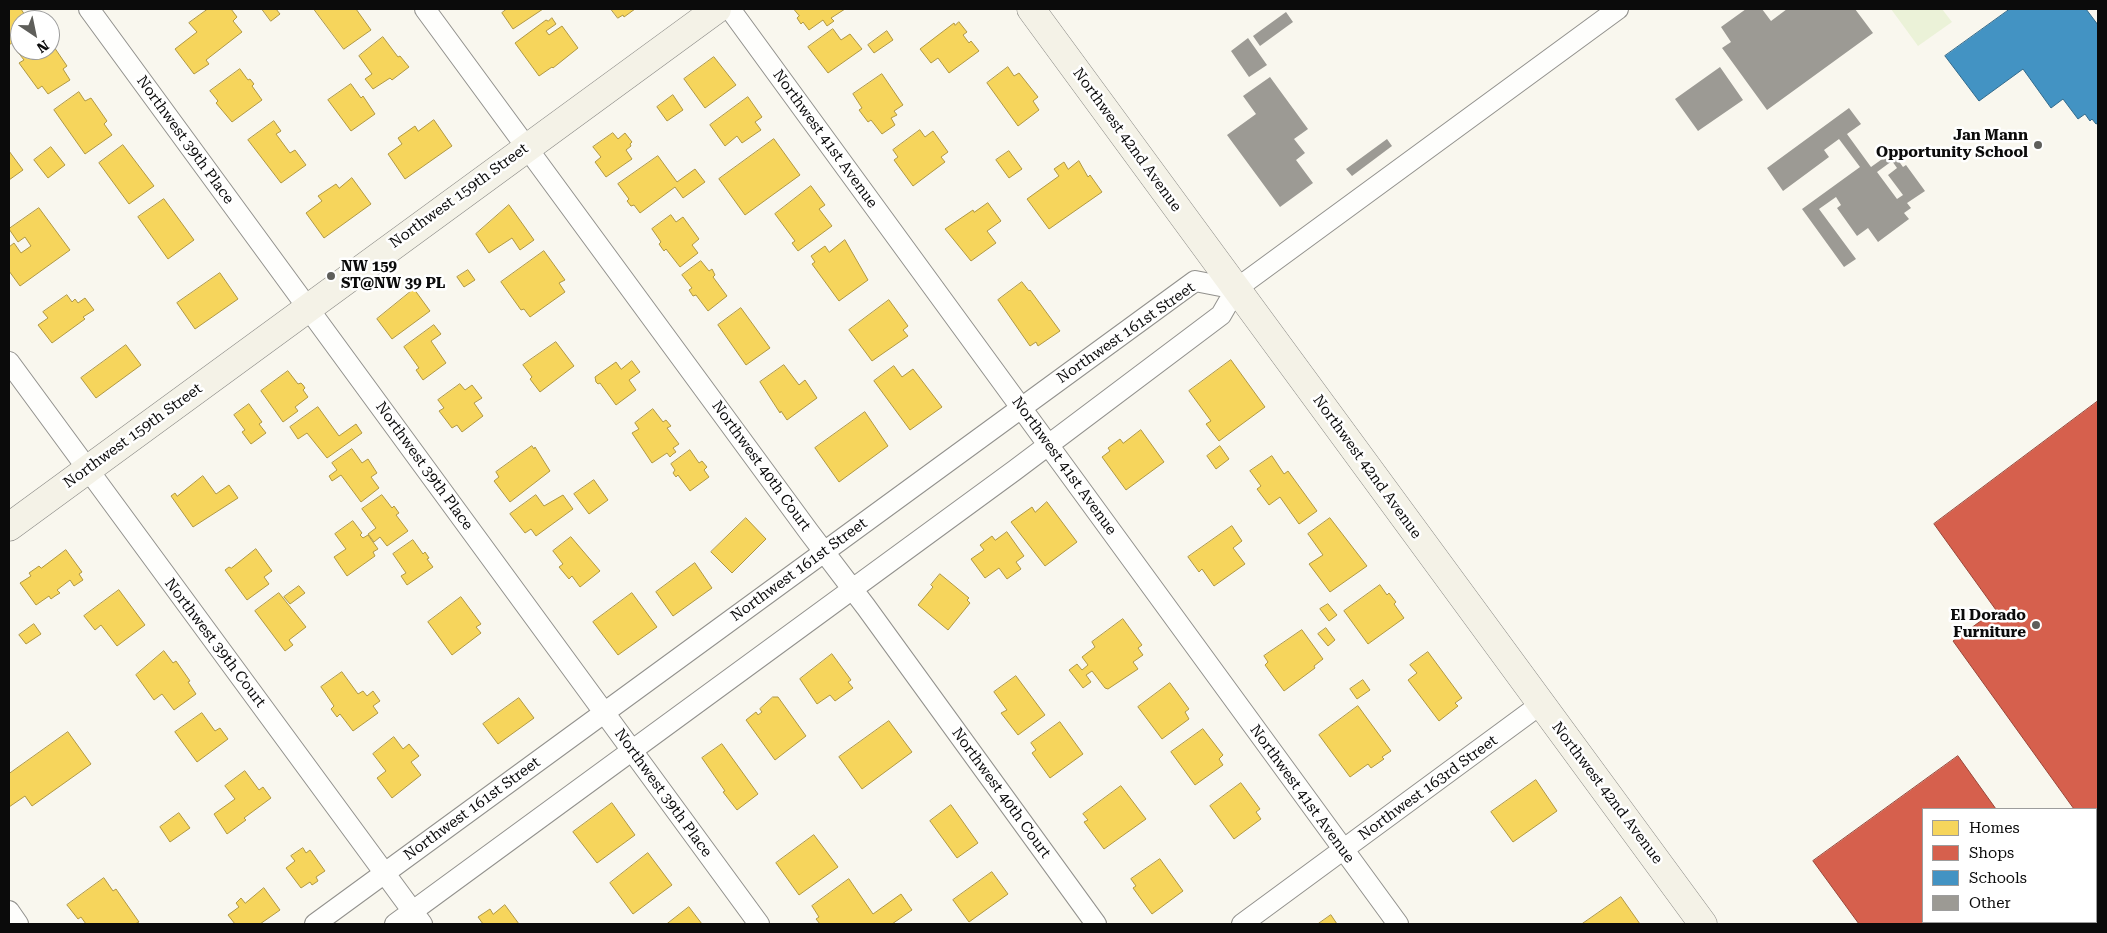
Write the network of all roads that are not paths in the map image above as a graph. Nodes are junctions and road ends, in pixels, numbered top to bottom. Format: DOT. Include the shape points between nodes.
graph roads {
  1 [pos="89,9"];
  2 [pos="426,9"];
  3 [pos="717,9"];
  4 [pos="730,9"];
  5 [pos="1031,9"];
  6 [pos="1618,9"];
  7 [pos="528,146"];
  8 [pos="1236,289"];
  9 [pos="308,307"];
  10 [pos="9,362"];
  11 [pos="1021,408"];
  12 [pos="1048,444"];
  13 [pos="86,470"];
  14 [pos="9,527"];
  15 [pos="824,552"];
  16 [pos="852,589"];
  17 [pos="1541,704"];
  18 [pos="604,713"];
  19 [pos="632,750"];
  20 [pos="1343,850"];
  21 [pos="384,873"];
  22 [pos="9,911"];
  23 [pos="417,918"];
  24 [pos="18,924"];
  25 [pos="315,924"];
  26 [pos="395,924"];
  27 [pos="759,924"];
  28 [pos="1096,924"];
  29 [pos="1242,924"];
  30 [pos="1398,924"];
  31 [pos="1704,924"];
  1 -- 9 [label="street, Northwest 39th Place"];
  2 -- 7 [label="street, Northwest 40th Court"];
  3 -- 7 [label="street, Northwest 159th Street"];
  4 -- 11 [label="street, Northwest 41st Avenue"];
  5 -- 8 [label="street, Northwest 42nd Avenue"];
  6 -- 8 [label="street"];
  7 -- 9 [label="street, Northwest 159th Street"];
  7 -- 15 [label="street, Northwest 40th Court"];
  8 -- 11 [label="street, Northwest 161st Street" via="1195,281"];
  8 -- 12 [label="street" via="1221,315"];
  8 -- 17 [label="street, Northwest 42nd Avenue"];
  9 -- 13 [label="street, Northwest 159th Street"];
  9 -- 18 [label="street, Northwest 39th Place"];
  10 -- 13 [label="street, Northwest 39th Court"];
  11 -- 12 [label="street, Northwest 41st Avenue"];
  11 -- 15 [label="street, Northwest 161st Street"];
  12 -- 16 [label="street"];
  12 -- 20 [label="street, Northwest 41st Avenue"];
  13 -- 14 [label="street, Northwest 159th Street"];
  13 -- 21 [label="street, Northwest 39th Court"];
  15 -- 16 [label="street, Northwest 40th Court"];
  15 -- 18 [label="street, Northwest 161st Street"];
  16 -- 19 [label="street"];
  16 -- 28 [label="street, Northwest 40th Court"];
  17 -- 20 [label="street, Northwest 163rd Street"];
  17 -- 31 [label="street, Northwest 42nd Avenue"];
  18 -- 19 [label="street, Northwest 39th Place"];
  18 -- 21 [label="street, Northwest 161st Street"];
  19 -- 23 [label="street"];
  19 -- 27 [label="street, Northwest 39th Place"];
  20 -- 29 [label="street, Northwest 163rd Street"];
  20 -- 30 [label="street, Northwest 41st Avenue"];
  21 -- 23 [label="street, Northwest 39th Court"];
  21 -- 25 [label="street, Northwest 161st Street"];
  22 -- 24 [label="street"];
  23 -- 26 [label="street"];
}
